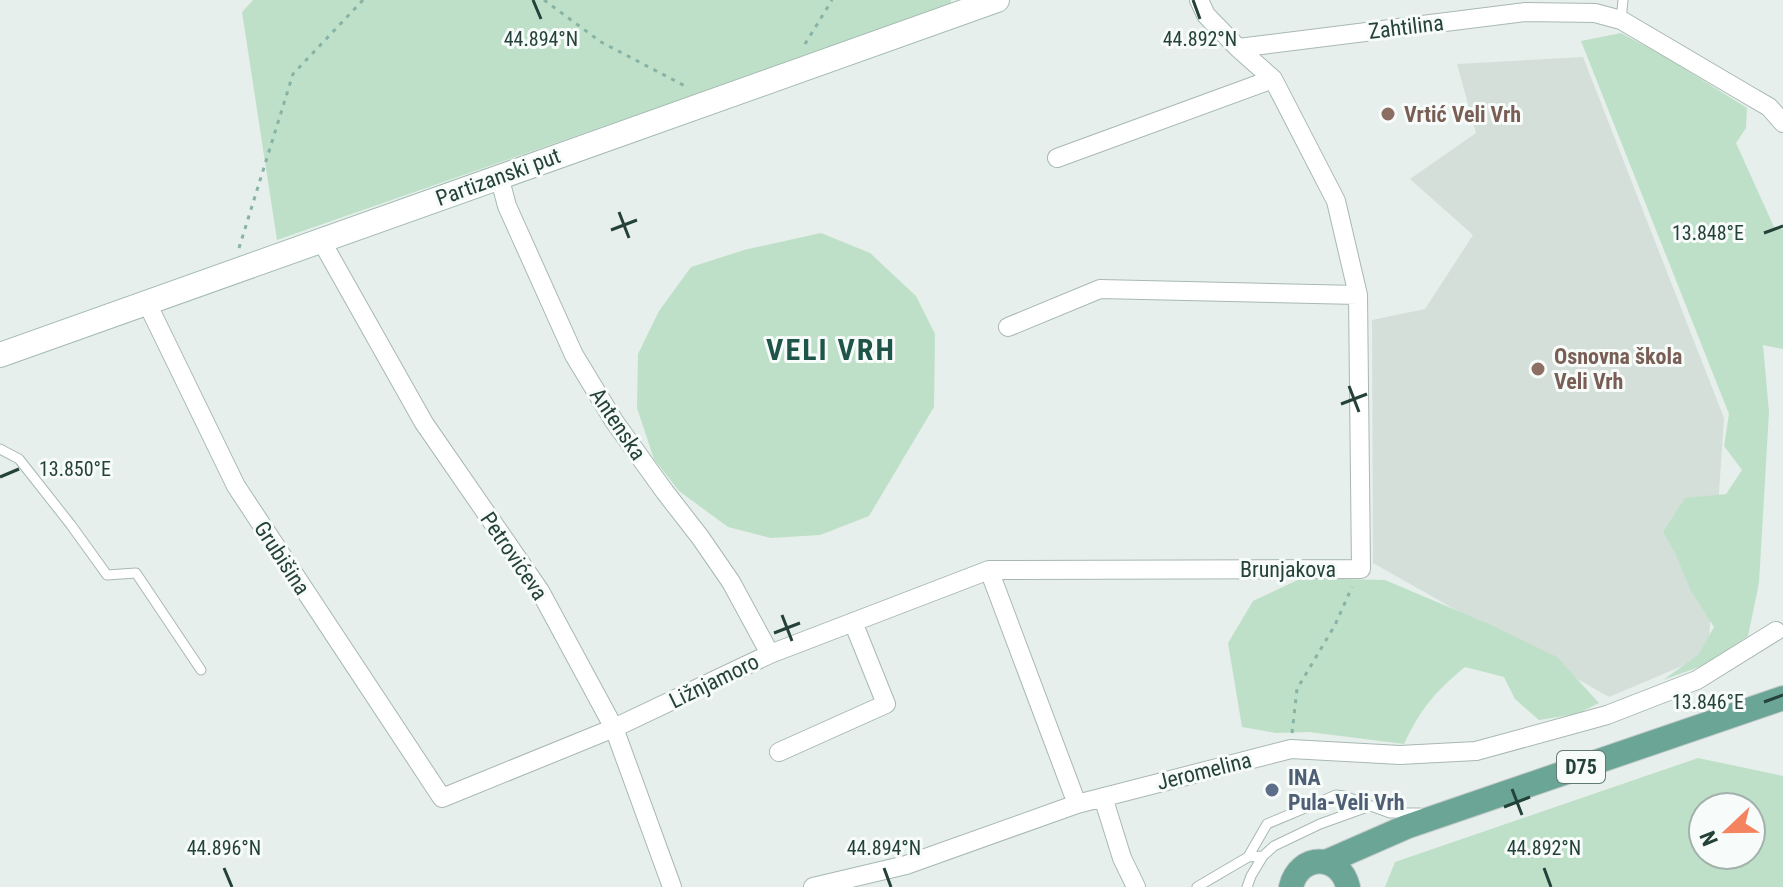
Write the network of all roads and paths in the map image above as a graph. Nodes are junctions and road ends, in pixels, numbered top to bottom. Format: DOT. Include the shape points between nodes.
graph roads {
  1 [pos="363,0"];
  2 [pos="544,0"];
  3 [pos="832,0"];
  4 [pos="997,0"];
  5 [pos="1199,0"];
  6 [pos="1623,0"];
  7 [pos="1524,6"];
  8 [pos="1621,20"];
  9 [pos="1238,48"];
  10 [pos="786,75"];
  11 [pos="1273,79"];
  12 [pos="713,101"];
  13 [pos="1783,123"];
  14 [pos="1057,158"];
  15 [pos="499,176"];
  16 [pos="322,242"];
  17 [pos="231,274"];
  18 [pos="1358,295"];
  19 [pos="147,303"];
  20 [pos="1008,327"];
  21 [pos="0,355"];
  22 [pos="0,449"];
  23 [pos="1361,569"];
  24 [pos="989,570"];
  25 [pos="853,622"];
  26 [pos="1776,631"];
  27 [pos="770,654"];
  28 [pos="201,670"];
  29 [pos="1783,698"];
  30 [pos="614,728"];
  31 [pos="1291,749"];
  32 [pos="779,752"];
  33 [pos="1103,797"];
  34 [pos="442,798"];
  35 [pos="1077,804"];
  36 [pos="1370,806"];
  37 [pos="1452,811"];
  38 [pos="1380,838"];
  39 [pos="1263,856"];
  40 [pos="1248,857"];
  41 [pos="1326,862"];
  42 [pos="1290,886"];
  43 [pos="1348,886"];
  44 [pos="672,887"];
  45 [pos="813,887"];
  46 [pos="1136,887"];
  47 [pos="1197,887"];
  48 [pos="1247,887"];
  1 -- 17 [label="path" via="293,74"];
  2 -- 12 [label="path" via="601,42"];
  3 -- 10 [label="path"];
  4 -- 10 [label="street, Partizanski put"];
  5 -- 9 [label="street, Brunjakova" via="1206,15"];
  6 -- 8 [label="lane"];
  7 -- 8 [label="street, Zahtilina"];
  7 -- 9 [label="street, Zahtilina"];
  8 -- 13 [label="street, Zahtilina" via="1769,107"];
  9 -- 11 [label="street, Brunjakova"];
  10 -- 12 [label="street, Partizanski put"];
  11 -- 14 [label="street"];
  11 -- 18 [label="street, Brunjakova" via="1336,201"];
  12 -- 15 [label="street, Partizanski put"];
  15 -- 16 [label="street, Partizanski put"];
  15 -- 27 [label="street, Antenska" via="507,206 574,355 614,421 731,582"];
  16 -- 17 [label="street, Partizanski put"];
  16 -- 30 [label="street, Petrovićeva" via="424,423 540,591"];
  17 -- 19 [label="street, Partizanski put"];
  18 -- 20 [label="street" via="1100,289"];
  18 -- 23 [label="street, Brunjakova"];
  19 -- 21 [label="street, Partizanski put"];
  19 -- 34 [label="street, Grubišina" via="236,486"];
  22 -- 28 [label="lane" via="19,459 107,575 136,573"];
  23 -- 24 [label="street, Brunjakova"];
  23 -- 31 [label="path" via="1297,689"];
  24 -- 25 [label="street, Ližnjamoro"];
  24 -- 35 [label="street"];
  25 -- 27 [label="street, Ližnjamoro"];
  25 -- 32 [label="street" via="886,704"];
  26 -- 31 [label="street, Jeromelina" via="1697,680 1607,715 1476,751 1400,755"];
  27 -- 30 [label="street, Ližnjamoro"];
  29 -- 37 [label="main road, D75"];
  30 -- 34 [label="street, Ližnjamoro"];
  30 -- 44 [label="street, Petrovićeva"];
  31 -- 33 [label="street, Jeromelina"];
  33 -- 35 [label="street, Jeromelina"];
  33 -- 46 [label="street"];
  35 -- 45 [label="street, Jeromelina" via="906,865"];
  36 -- 37 [label="lane" via="1390,813"];
  36 -- 39 [label="lane" via="1320,824"];
  36 -- 40 [label="lane" via="1336,795 1267,824"];
  37 -- 38 [label="main road, D75"];
  38 -- 41 [label="main road, D75"];
  38 -- 43 [label="main road"];
  39 -- 40 [label="lane"];
  39 -- 48 [label="lane"];
  40 -- 47 [label="lane"];
  41 -- 42 [label="main road, D75" via="1304,866"];
  41 -- 43 [label="main road" via="1344,874"];
}
